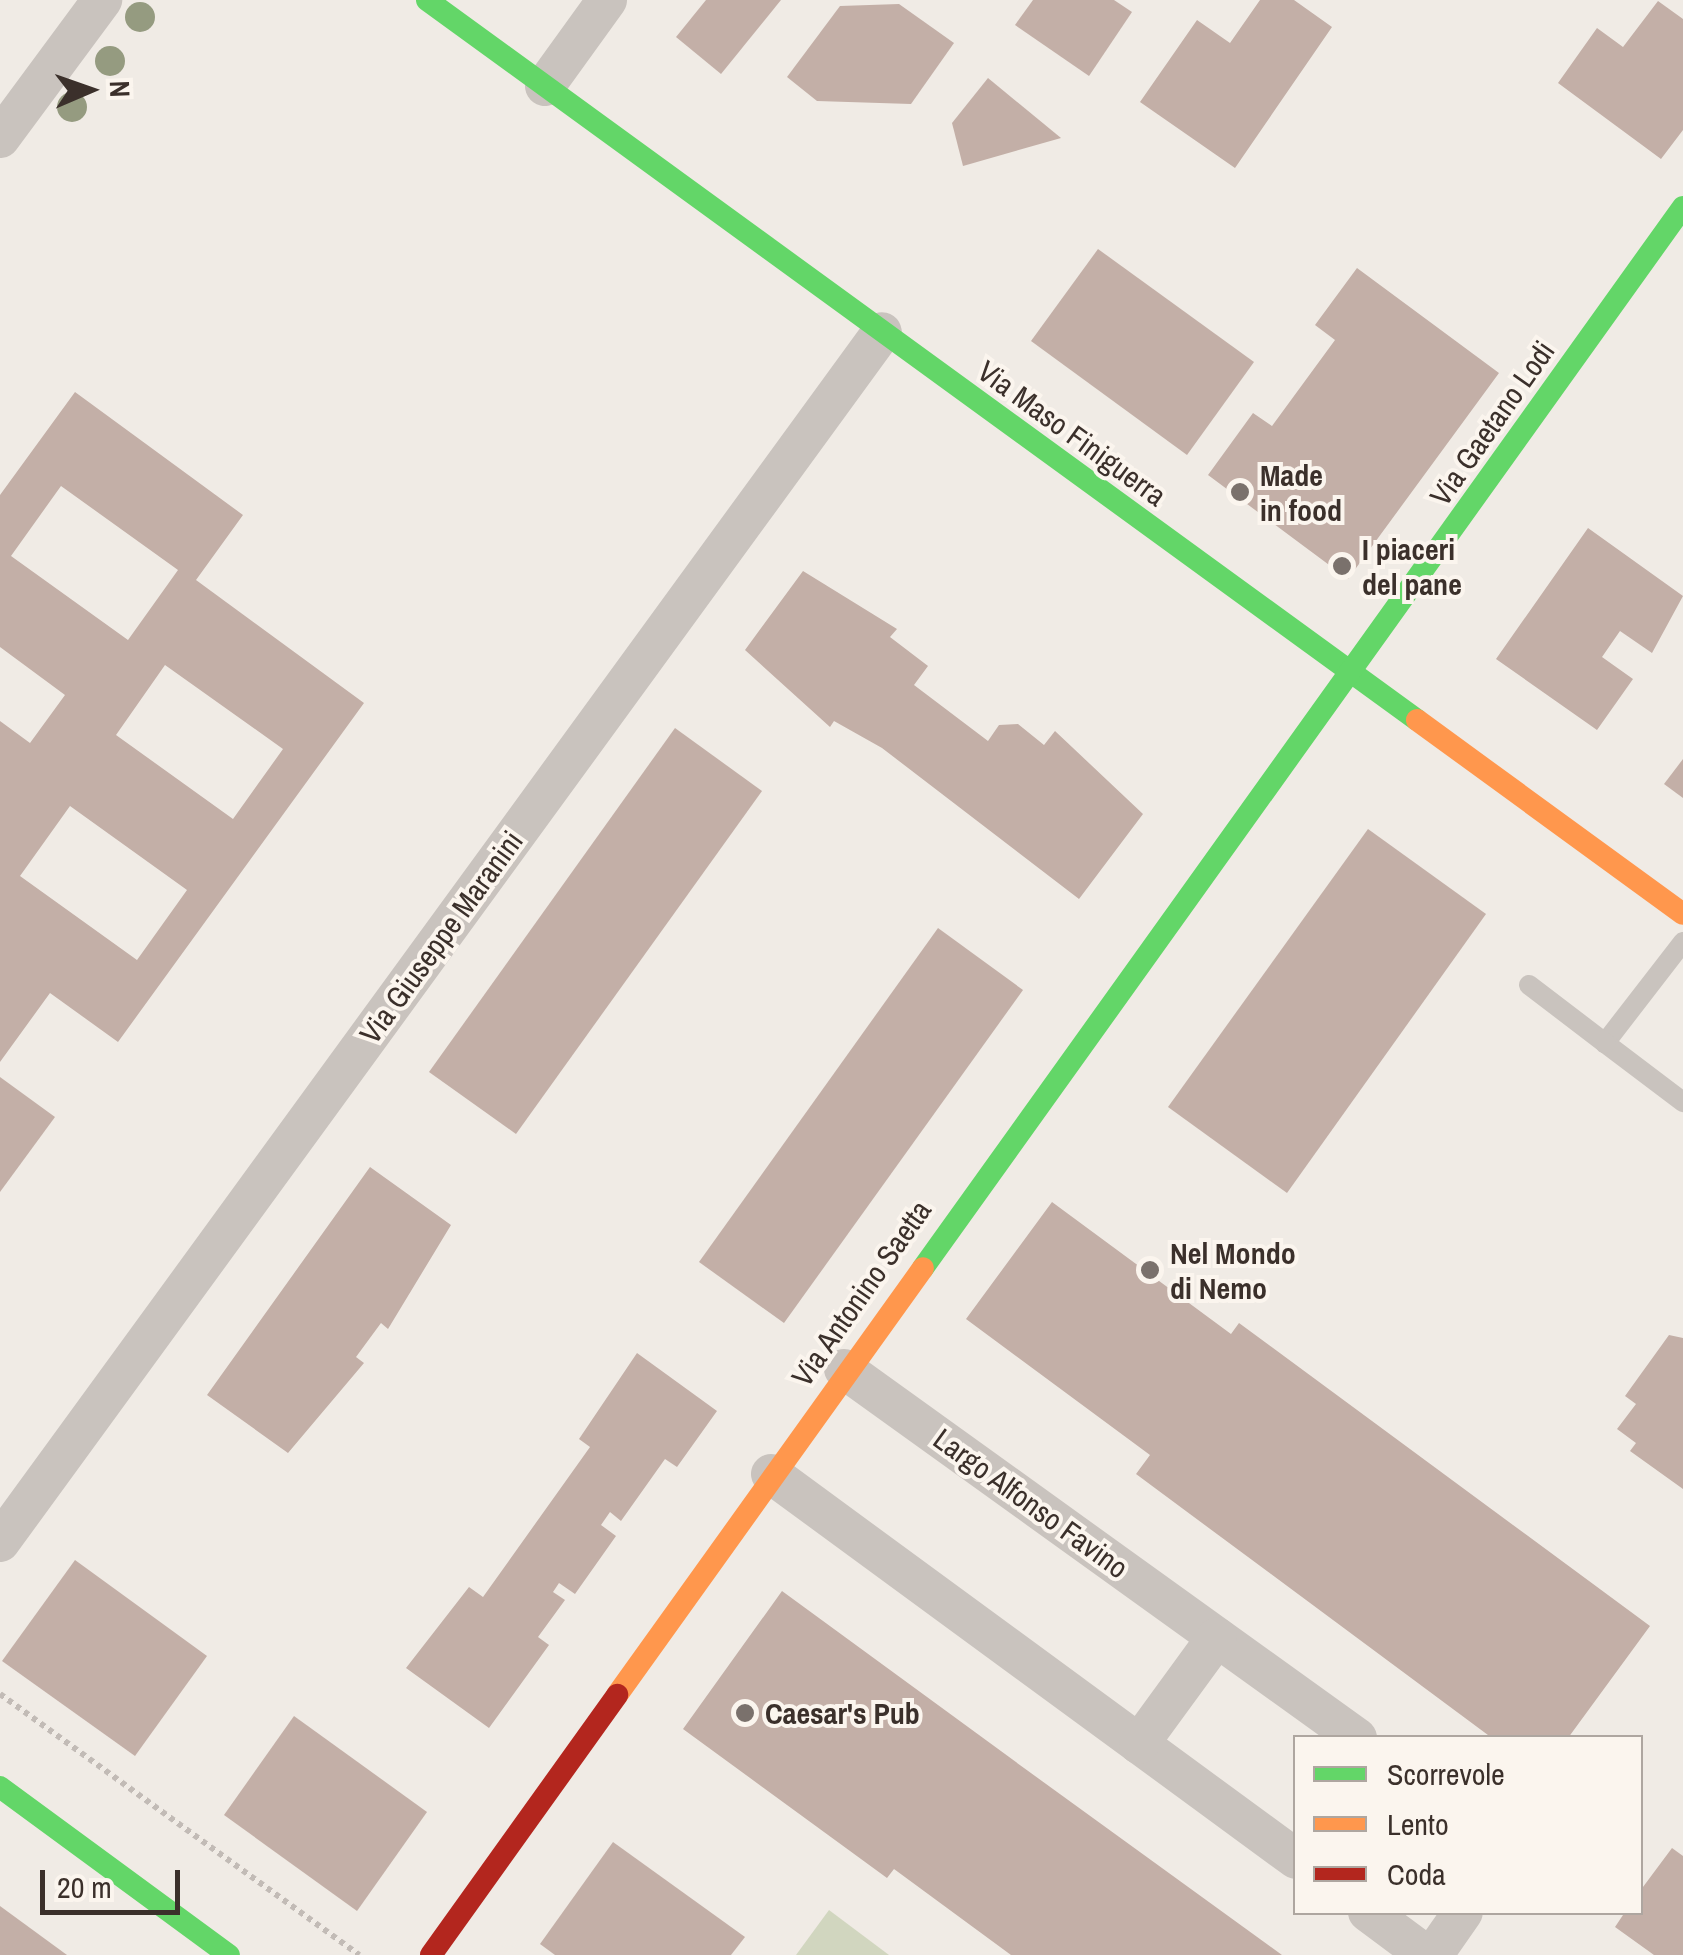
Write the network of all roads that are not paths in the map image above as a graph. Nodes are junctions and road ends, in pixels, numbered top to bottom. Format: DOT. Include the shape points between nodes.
graph roads {
  1 [pos="102,0"];
  2 [pos="427,0"];
  3 [pos="606,0"];
  4 [pos="545,86"];
  5 [pos="0,138"];
  6 [pos="1683,206"];
  7 [pos="882,332"];
  8 [pos="1349,673"];
  9 [pos="1683,914"];
  10 [pos="1683,942"];
  11 [pos="1529,985"];
  12 [pos="1605,1044"];
  13 [pos="1683,1102"];
  14 [pos="844,1369"];
  15 [pos="770,1474"];
  16 [pos="0,1542"];
  17 [pos="1217,1637"];
  18 [pos="1353,1735"];
  19 [pos="1139,1744"];
  20 [pos="0,1787"];
  21 [pos="1293,1857"];
  22 [pos="1372,1915"];
  23 [pos="1461,1915"];
  24 [pos="229,1955"];
  25 [pos="432,1955"];
  26 [pos="1430,1955"];
  1 -- 5 [label="street"];
  2 -- 4 [label="street, Via Maso Finiguerra"];
  3 -- 4 [label="street"];
  4 -- 7 [label="street, Via Maso Finiguerra"];
  6 -- 8 [label="street, Via Gaetano Lodi"];
  7 -- 8 [label="street, Via Maso Finiguerra"];
  7 -- 16 [label="street, Via Giuseppe Maranini"];
  8 -- 9 [label="street, Via Maso Finiguerra"];
  8 -- 14 [label="street, Via Antonino Saetta"];
  10 -- 12 [label="lane"];
  11 -- 12 [label="lane"];
  12 -- 13 [label="lane"];
  14 -- 15 [label="street, Via Antonino Saetta"];
  14 -- 17 [label="street, Largo Alfonso Favino"];
  15 -- 19 [label="street"];
  15 -- 25 [label="street, Via Antonino Saetta"];
  17 -- 18 [label="street, Largo Alfonso Favino"];
  17 -- 19 [label="street"];
  19 -- 21 [label="street"];
  20 -- 24 [label="street"];
  22 -- 26 [label="street"];
  23 -- 26 [label="street"];
}
